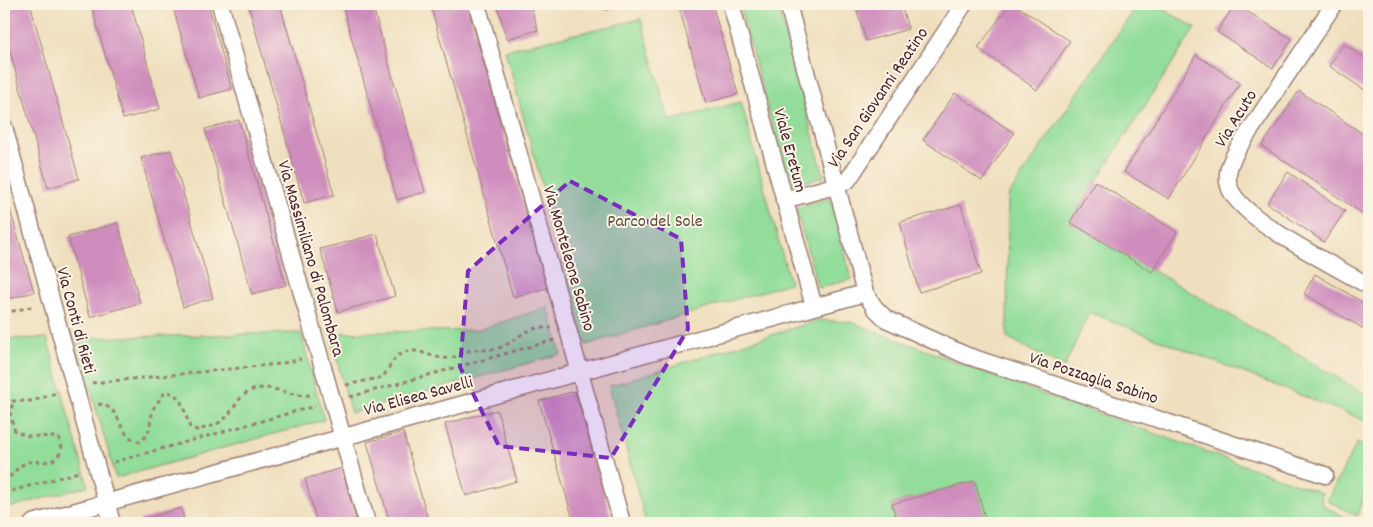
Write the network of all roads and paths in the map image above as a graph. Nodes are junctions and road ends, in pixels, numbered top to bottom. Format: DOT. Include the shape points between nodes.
graph roads {
  1 [pos="220,4"];
  2 [pos="477,4"];
  3 [pos="731,4"];
  4 [pos="788,4"];
  5 [pos="964,4"];
  6 [pos="1334,4"];
  7 [pos="4,127"];
  8 [pos="838,185"];
  9 [pos="784,200"];
  10 [pos="1369,286"];
  11 [pos="865,292"];
  12 [pos="52,302"];
  13 [pos="814,307"];
  14 [pos="4,314"];
  15 [pos="570,335"];
  16 [pos="319,355"];
  17 [pos="581,371"];
  18 [pos="74,387"];
  19 [pos="330,395"];
  20 [pos="4,401"];
  21 [pos="12,402"];
  22 [pos="81,408"];
  23 [pos="342,436"];
  24 [pos="96,467"];
  25 [pos="1325,475"];
  26 [pos="4,483"];
  27 [pos="4,493"];
  28 [pos="107,503"];
  29 [pos="33,523"];
  30 [pos="112,523"];
  31 [pos="367,523"];
  32 [pos="622,523"];
  1 -- 16 [label="street, Via Massimiliano di Palombara"];
  2 -- 15 [label="street, Via Monteleone Sabino"];
  3 -- 9 [label="street, Viale Eretum"];
  4 -- 8 [label="street, Viale Eretum"];
  5 -- 8 [label="street, Via San Giovanni Reatino" via="848,180"];
  6 -- 10 [label="street, Via Acuto" via="1237,150 1228,169 1228,180 1237,201 1259,220"];
  7 -- 12 [label="street, Via Conti di Rieti"];
  8 -- 9 [label="street"];
  8 -- 11 [label="street, Viale Eretum"];
  9 -- 13 [label="street, Viale Eretum"];
  11 -- 13 [label="street, Via Elisea Savelli"];
  11 -- 25 [label="street, Via Pozzaglia Sabino" via="870,303 886,318 965,355"];
  12 -- 14 [label="path"];
  12 -- 18 [label="street, Via Conti di Rieti"];
  13 -- 17 [label="street, Via Elisea Savelli"];
  15 -- 17 [label="street, Via Monteleone Sabino"];
  15 -- 19 [label="path"];
  15 -- 19 [label="path" via="536,327 496,349 471,350 451,358 436,358 415,350 399,355 383,377"];
  16 -- 18 [label="path" via="279,364 104,381"];
  16 -- 19 [label="street, Via Massimiliano di Palombara"];
  17 -- 23 [label="street, Via Elisea Savelli"];
  17 -- 32 [label="street, Via Monteleone Sabino"];
  18 -- 21 [label="path" via="32,401"];
  18 -- 22 [label="street, Via Conti di Rieti"];
  19 -- 22 [label="path" via="305,397 257,388 244,394 223,420 197,430 190,427 180,397 173,392 165,392 154,409 148,434 140,442 132,441 123,432 118,416 106,405"];
  19 -- 23 [label="street, Via Massimiliano di Palombara"];
  19 -- 24 [label="path"];
  20 -- 21 [label="path"];
  21 -- 26 [label="path" via="10,414 15,431 28,436 57,437 62,441 62,449 45,464 35,461 24,464"];
  22 -- 24 [label="street, Via Conti di Rieti"];
  23 -- 28 [label="street, Via Elisea Savelli"];
  23 -- 31 [label="street, Via Massimiliano di Palombara"];
  24 -- 27 [label="path"];
  24 -- 28 [label="street, Via Conti di Rieti"];
  28 -- 29 [label="street, Via Elisea Savelli"];
  28 -- 30 [label="street, Via Conti di Rieti"];
}
